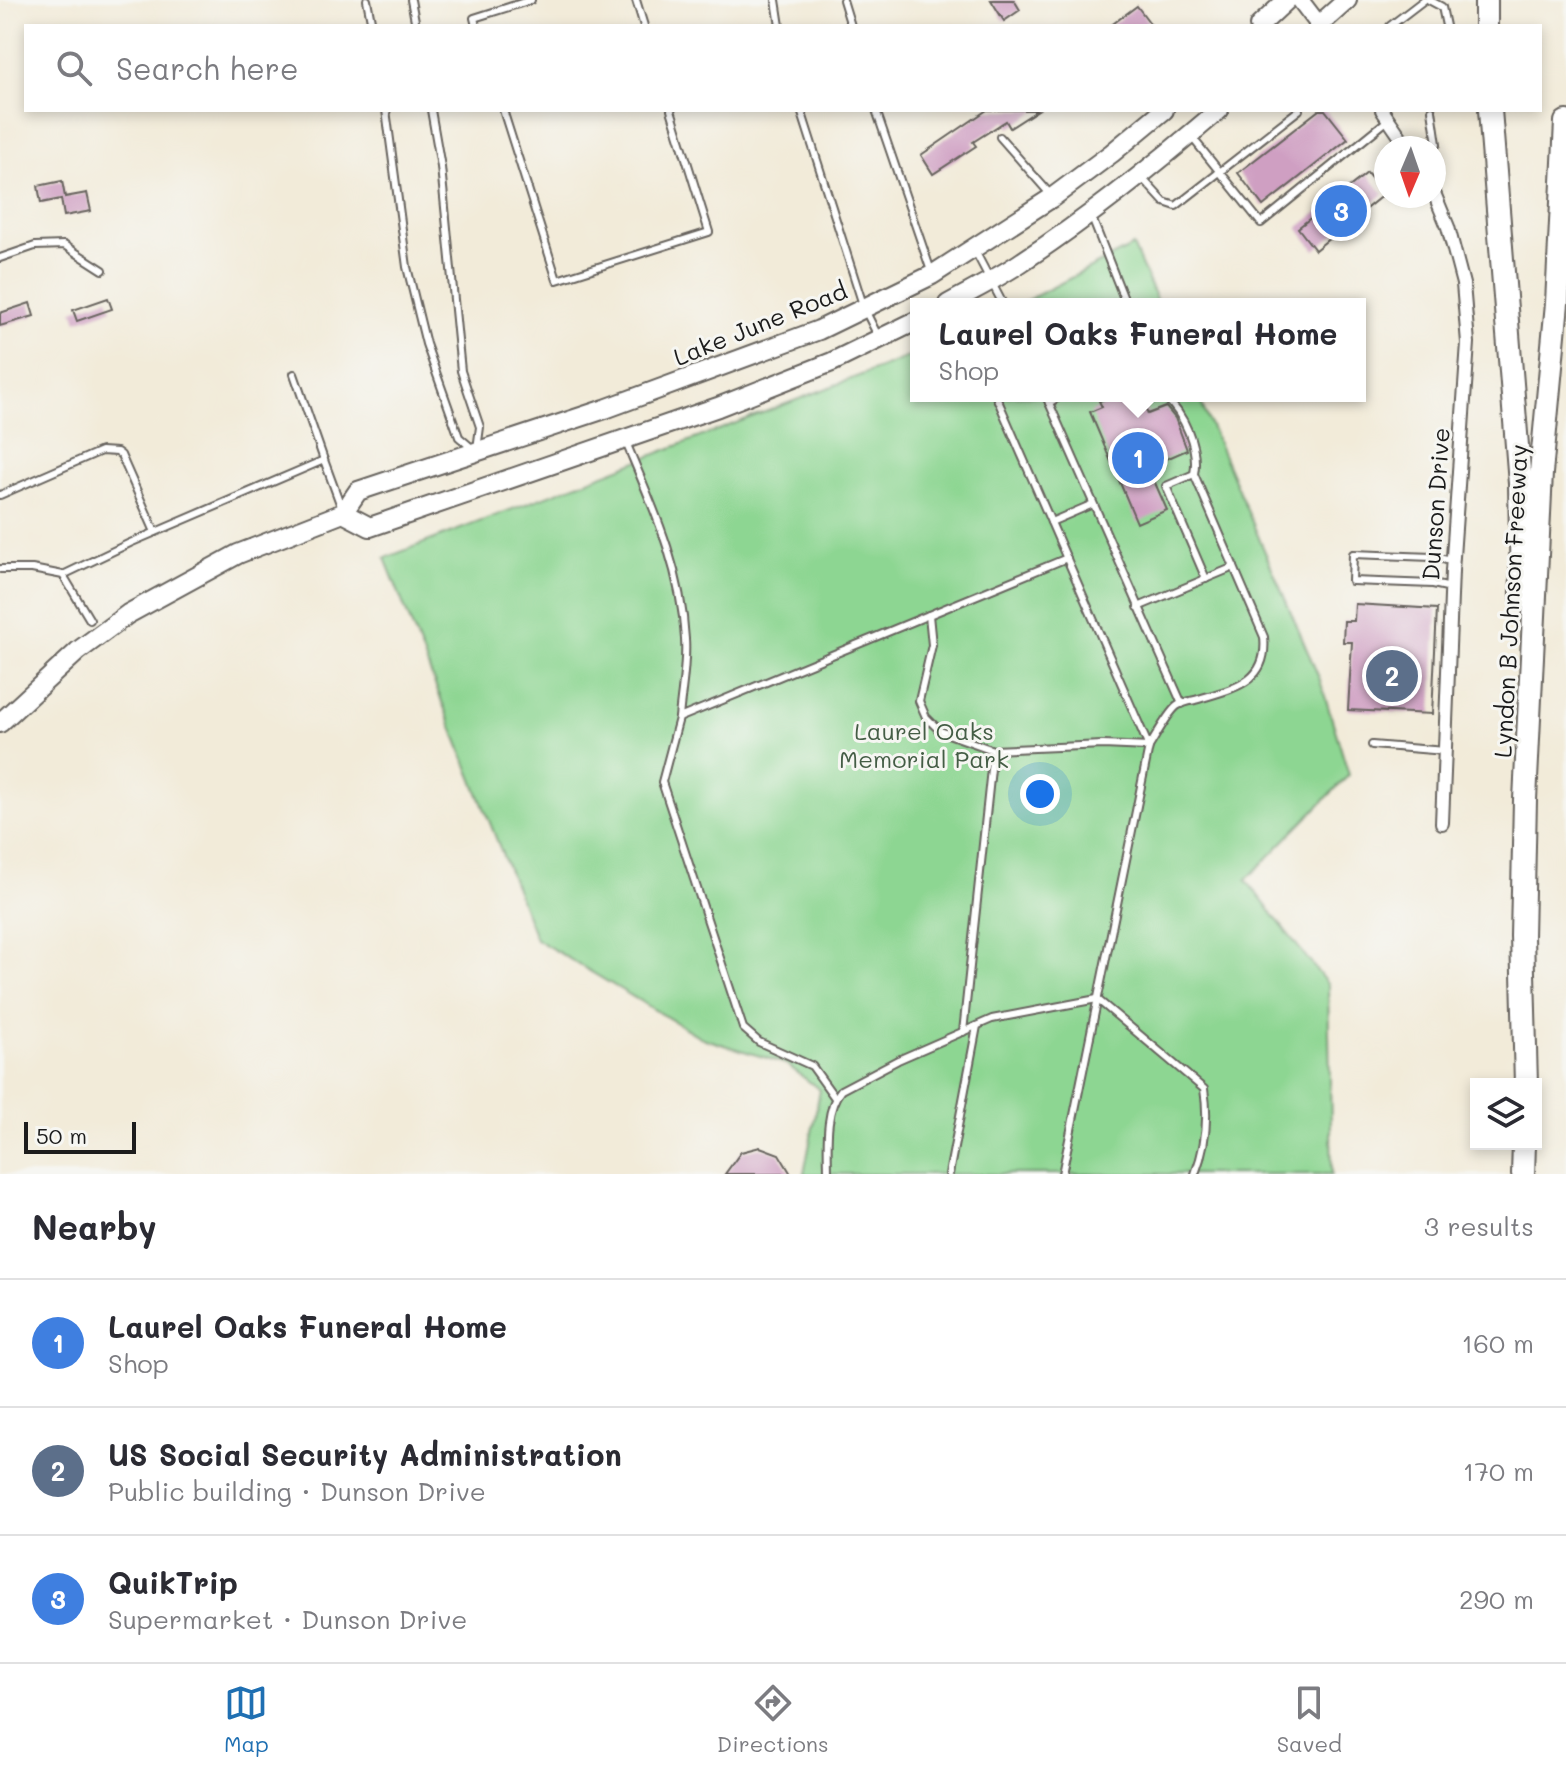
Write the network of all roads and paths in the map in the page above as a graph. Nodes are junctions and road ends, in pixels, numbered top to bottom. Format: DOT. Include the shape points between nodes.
graph roads {
  1 [pos="367,0"];
  2 [pos="411,0"];
  3 [pos="531,0"];
  4 [pos="636,0"];
  5 [pos="776,0"];
  6 [pos="843,0"];
  7 [pos="1287,0"];
  8 [pos="1300,0"];
  9 [pos="1347,0"];
  10 [pos="1427,0"];
  11 [pos="1486,0"];
  12 [pos="372,24"];
  13 [pos="416,24"];
  14 [pos="476,24"];
  15 [pos="643,24"];
  16 [pos="780,24"];
  17 [pos="850,24"];
  18 [pos="1261,24"];
  19 [pos="1318,24"];
  20 [pos="1321,24"];
  21 [pos="1393,24"];
  22 [pos="1446,24"];
  23 [pos="1486,24"];
  24 [pos="386,112"];
  25 [pos="431,112"];
  26 [pos="504,112"];
  27 [pos="672,112"];
  28 [pos="802,112"];
  29 [pos="877,112"];
  30 [pos="1162,112"];
  31 [pos="1217,112"];
  32 [pos="1296,112"];
  33 [pos="1432,112"];
  34 [pos="1490,112"];
  35 [pos="1385,115"];
  36 [pos="1566,122"];
  37 [pos="1190,135"];
  38 [pos="1400,136"];
  39 [pos="1436,136"];
  40 [pos="1000,137"];
  41 [pos="1119,147"];
  42 [pos="1219,174"];
  43 [pos="1141,176"];
  44 [pos="1053,197"];
  45 [pos="1440,208"];
  46 [pos="1091,215"];
  47 [pos="973,248"];
  48 [pos="0,258"];
  49 [pos="103,270"];
  50 [pos="932,275"];
  51 [pos="992,279"];
  52 [pos="945,298"];
  53 [pos="959,298"];
  54 [pos="1000,298"];
  55 [pos="1124,298"];
  56 [pos="864,308"];
  57 [pos="910,324"];
  58 [pos="880,339"];
  59 [pos="294,374"];
  60 [pos="999,402"];
  61 [pos="1049,402"];
  62 [pos="1171,402"];
  63 [pos="625,439"];
  64 [pos="477,452"];
  65 [pos="324,460"];
  66 [pos="1194,474"];
  67 [pos="489,486"];
  68 [pos="0,495"];
  69 [pos="1093,504"];
  70 [pos="343,513"];
  71 [pos="1051,522"];
  72 [pos="155,532"];
  73 [pos="1067,558"];
  74 [pos="1453,561"];
  75 [pos="1234,567"];
  76 [pos="0,569"];
  77 [pos="63,575"];
  78 [pos="1206,579"];
  79 [pos="1451,588"];
  80 [pos="1138,607"];
  81 [pos="929,615"];
  82 [pos="90,620"];
  83 [pos="1182,704"];
  84 [pos="679,718"];
  85 [pos="0,723"];
  86 [pos="1372,745"];
  87 [pos="1149,747"];
  88 [pos="993,750"];
  89 [pos="1445,751"];
  90 [pos="1525,800"];
  91 [pos="1442,823"];
  92 [pos="1097,999"];
  93 [pos="977,1026"];
  94 [pos="963,1032"];
  95 [pos="1526,1078"];
  96 [pos="835,1098"];
  97 [pos="1524,1150"];
  98 [pos="828,1174"];
  99 [pos="949,1174"];
  100 [pos="1062,1174"];
  101 [pos="1195,1174"];
  102 [pos="1523,1174"];
  1 -- 12 [label="lane"];
  2 -- 13 [label="lane"];
  3 -- 14 [label="lane" via="474,18"];
  4 -- 15 [label="lane"];
  5 -- 16 [label="lane"];
  6 -- 17 [label="lane"];
  7 -- 18 [label="main road"];
  8 -- 19 [label="street"];
  9 -- 20 [label="main road"];
  10 -- 21 [label="lane"];
  10 -- 22 [label="lane" via="1442,7"];
  11 -- 23 [label="highway"];
  24 -- 64 [label="lane" via="407,267 426,344 459,437"];
  25 -- 64 [label="lane" via="461,371 480,427"];
  26 -- 27 [label="lane" via="557,280 709,232"];
  28 -- 56 [label="lane"];
  29 -- 50 [label="lane"];
  30 -- 41 [label="main road, Lake June Road"];
  31 -- 37 [label="main road"];
  32 -- 42 [label="lane"];
  33 -- 39 [label="lane"];
  34 -- 90 [label="highway" via="1520,483"];
  35 -- 38 [label="street"];
  35 -- 42 [label="lane" via="1261,223"];
  36 -- 90 [label="highway, Lyndon B Johnson Freeway"];
  37 -- 42 [label="lane"];
  37 -- 43 [label="main road"];
  40 -- 44 [label="lane"];
  41 -- 43 [label="main road"];
  41 -- 44 [label="main road, Lake June Road"];
  42 -- 43 [label="lane" via="1176,206 1164,202"];
  43 -- 46 [label="main road"];
  44 -- 47 [label="main road, Lake June Road"];
  45 -- 74 [label="street, Dunson Drive" via="1463,284 1468,343"];
  46 -- 51 [label="main road"];
  46 -- 55 [label="lane"];
  47 -- 50 [label="main road, Lake June Road"];
  47 -- 51 [label="lane"];
  48 -- 49 [label="lane" via="35,246 64,245"];
  50 -- 52 [label="main road"];
  50 -- 56 [label="main road, Lake June Road"];
  51 -- 53 [label="main road"];
  51 -- 54 [label="lane"];
  56 -- 58 [label="lane"];
  56 -- 64 [label="main road, Lake June Road" via="750,356"];
  57 -- 58 [label="main road"];
  58 -- 63 [label="main road" via="790,379"];
  59 -- 65 [label="lane"];
  60 -- 71 [label="lane"];
  61 -- 69 [label="lane"];
  62 -- 66 [label="lane" via="1197,456"];
  63 -- 67 [label="main road"];
  63 -- 84 [label="lane" via="668,543 681,594 686,643"];
  64 -- 67 [label="main road"];
  64 -- 70 [label="main road, Lake June Road" via="358,491"];
  65 -- 70 [label="lane"];
  65 -- 72 [label="lane"];
  66 -- 75 [label="lane"];
  66 -- 78 [label="lane" via="1166,486"];
  67 -- 70 [label="main road" via="370,527"];
  68 -- 72 [label="lane" via="101,451 117,452"];
  69 -- 71 [label="lane"];
  69 -- 80 [label="lane"];
  70 -- 85 [label="main road, Lake June Road" via="238,554 128,614 78,651"];
  71 -- 73 [label="lane"];
  72 -- 77 [label="lane"];
  73 -- 81 [label="lane"];
  73 -- 87 [label="lane"];
  74 -- 79 [label="street, Dunson Drive"];
  74 -- 79 [label="lane" via="1353,554 1352,581"];
  75 -- 78 [label="lane"];
  75 -- 83 [label="lane" via="1264,637 1260,666 1237,687"];
  76 -- 77 [label="lane"];
  77 -- 82 [label="lane"];
  78 -- 80 [label="lane"];
  79 -- 89 [label="street, Dunson Drive"];
  80 -- 83 [label="lane"];
  81 -- 84 [label="lane"];
  81 -- 88 [label="lane" via="932,645 919,701 926,717 940,731"];
  83 -- 87 [label="lane"];
  84 -- 96 [label="lane" via="662,782 743,1028 759,1042 812,1066"];
  86 -- 89 [label="lane"];
  87 -- 88 [label="lane"];
  87 -- 92 [label="lane"];
  88 -- 94 [label="lane"];
  89 -- 91 [label="street, Dunson Drive"];
  90 -- 95 [label="highway, Lyndon B Johnson Freeway"];
  92 -- 93 [label="lane"];
  92 -- 100 [label="lane"];
  92 -- 101 [label="lane" via="1204,1089 1206,1133"];
  93 -- 94 [label="lane"];
  93 -- 99 [label="lane"];
  94 -- 96 [label="lane" via="898,1060"];
  96 -- 98 [label="lane"];
  97 -- 102 [label="highway"];
}
